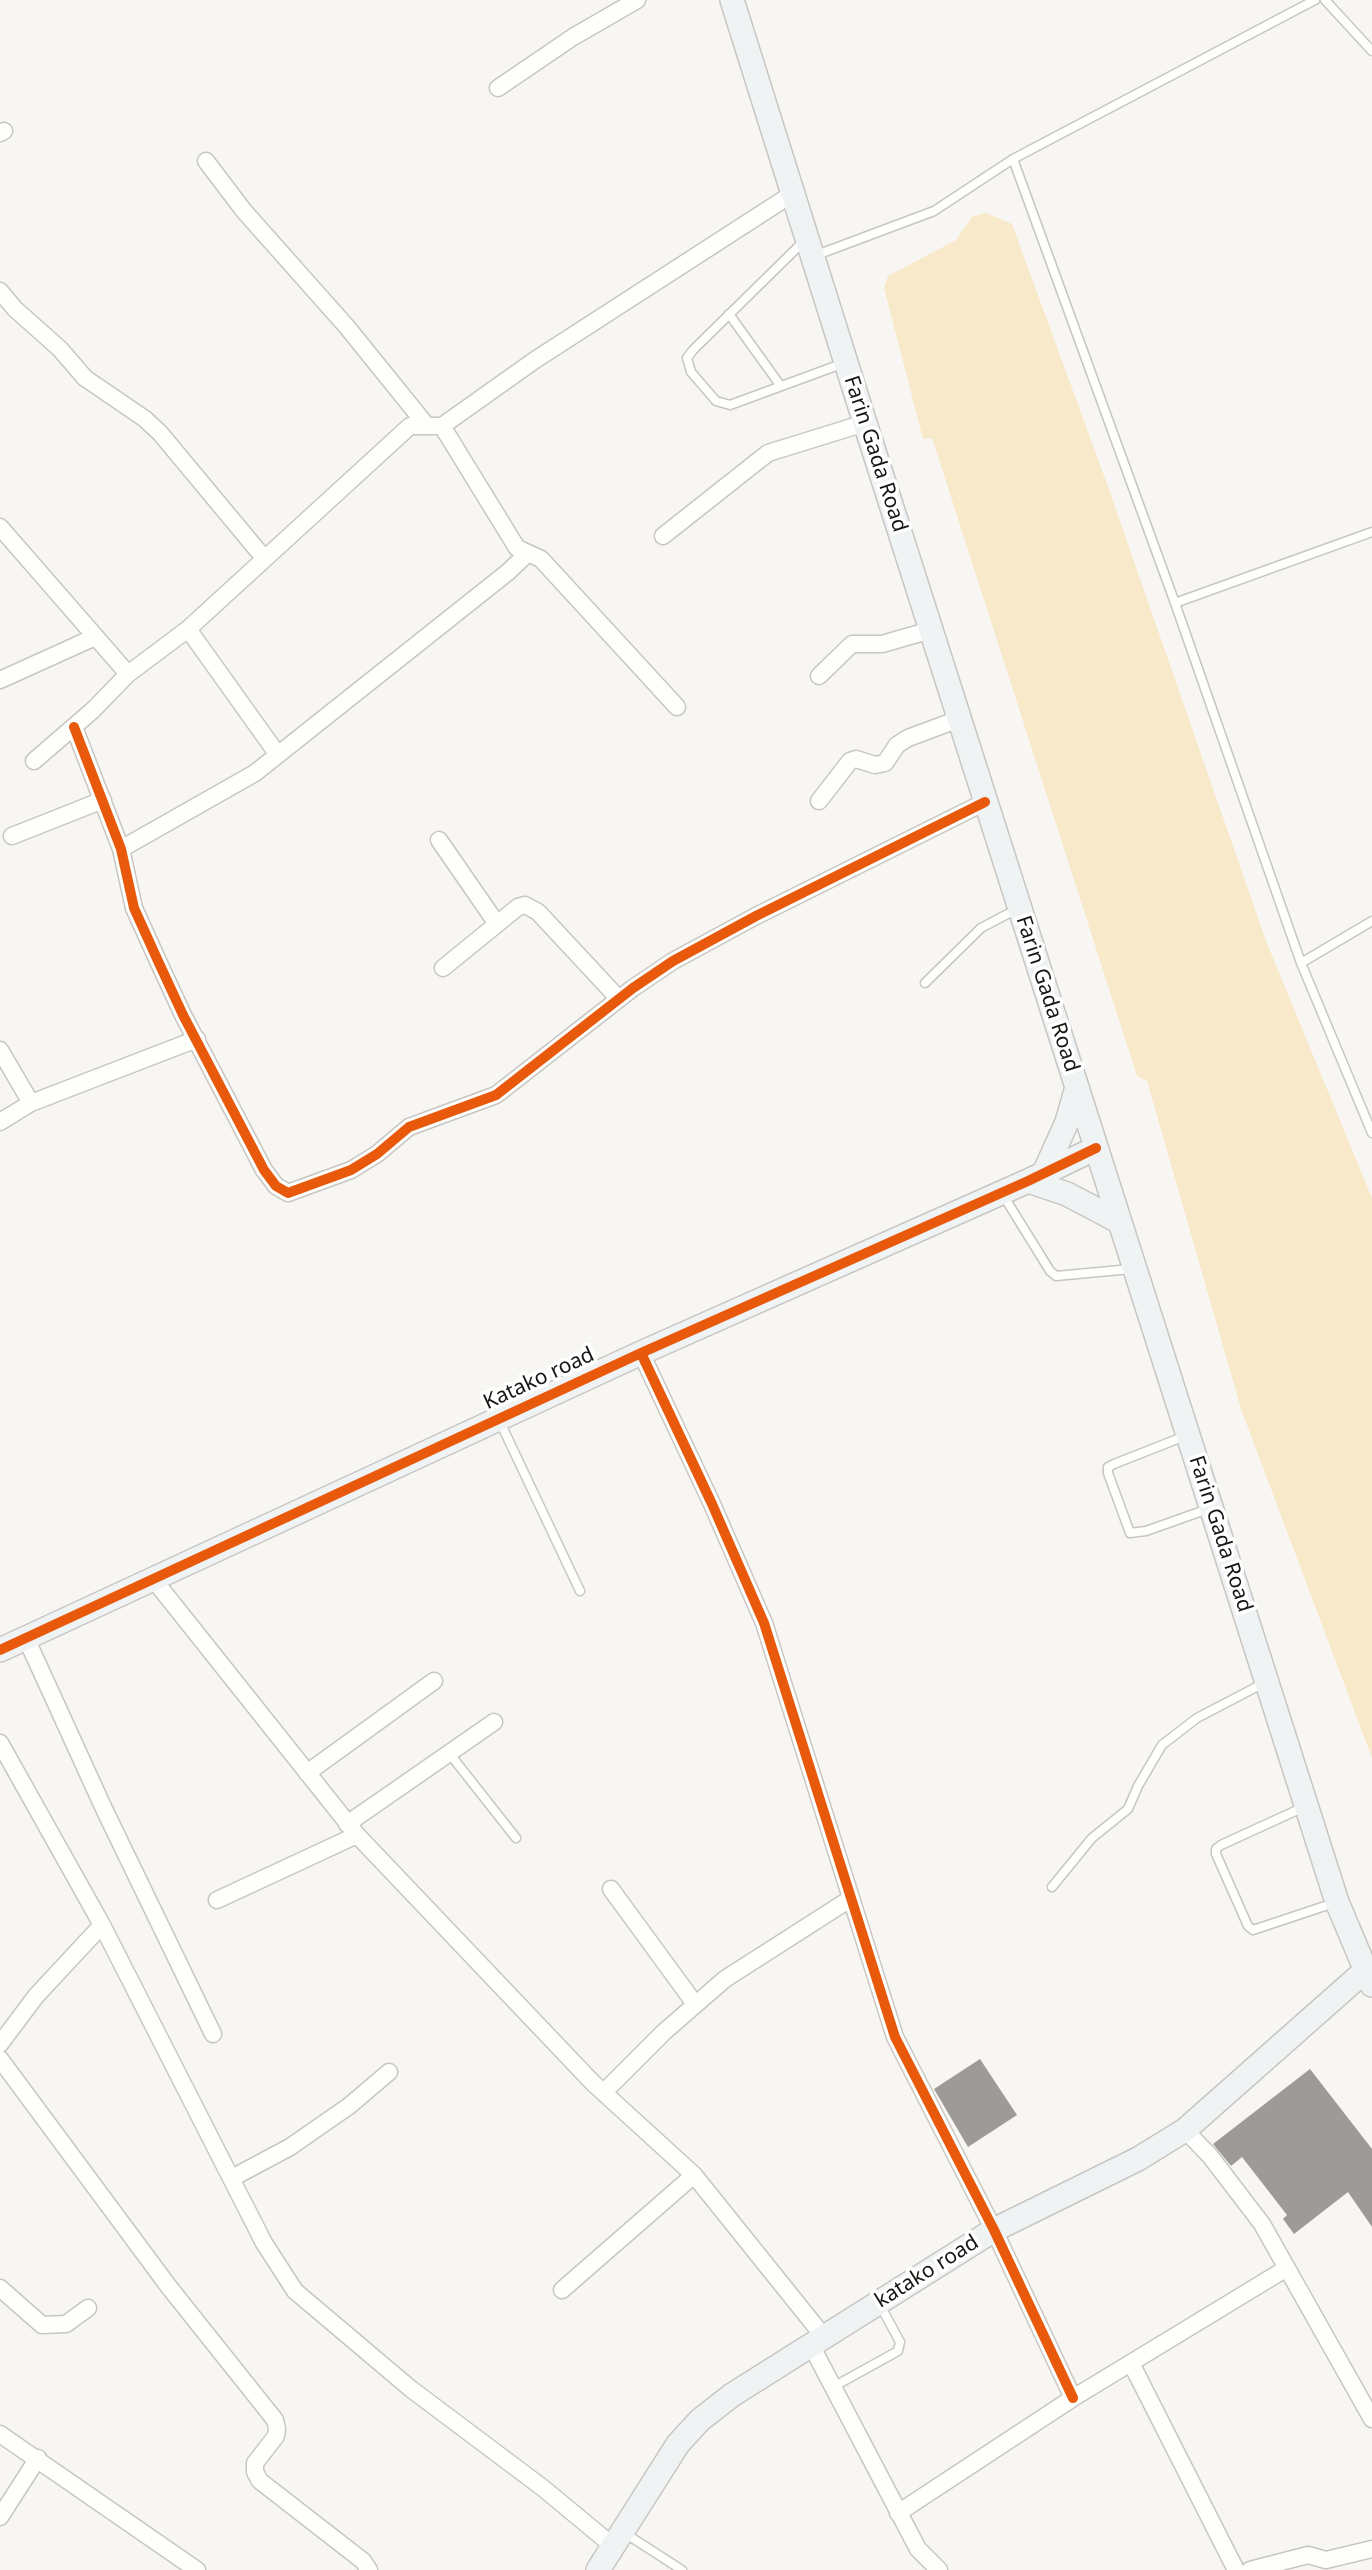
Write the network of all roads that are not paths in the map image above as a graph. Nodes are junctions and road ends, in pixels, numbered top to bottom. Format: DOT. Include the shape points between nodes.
graph roads {
  1 [pos="637,0"];
  2 [pos="732,0"];
  3 [pos="1315,0"];
  4 [pos="1325,0"];
  5 [pos="1372,51"];
  6 [pos="498,88"];
  7 [pos="1013,159"];
  8 [pos="206,162"];
  9 [pos="792,194"];
  10 [pos="809,248"];
  11 [pos="0,291"];
  12 [pos="729,314"];
  13 [pos="845,362"];
  14 [pos="780,385"];
  15 [pos="864,423"];
  16 [pos="434,426"];
  17 [pos="0,527"];
  18 [pos="1372,532"];
  19 [pos="663,536"];
  20 [pos="528,553"];
  21 [pos="264,558"];
  22 [pos="1175,603"];
  23 [pos="188,629"];
  24 [pos="931,631"];
  25 [pos="95,637"];
  26 [pos="128,674"];
  27 [pos="819,676"];
  28 [pos="0,680"];
  29 [pos="677,707"];
  30 [pos="959,719"];
  31 [pos="74,727"];
  32 [pos="278,755"];
  33 [pos="34,761"];
  34 [pos="103,800"];
  35 [pos="819,801"];
  36 [pos="985,802"];
  37 [pos="12,836"];
  38 [pos="439,840"];
  39 [pos="121,849"];
  40 [pos="1019,908"];
  41 [pos="1372,921"];
  42 [pos="497,924"];
  43 [pos="1301,963"];
  44 [pos="443,968"];
  45 [pos="925,983"];
  46 [pos="619,999"];
  47 [pos="197,1039"];
  48 [pos="0,1050"];
  49 [pos="1077,1087"];
  50 [pos="31,1102"];
  51 [pos="0,1122"];
  52 [pos="1372,1133"];
  53 [pos="1096,1148"];
  54 [pos="1036,1177"];
  55 [pos="1002,1192"];
  56 [pos="1120,1222"];
  57 [pos="1134,1268"];
  58 [pos="641,1353"];
  59 [pos="499,1419"];
  60 [pos="1188,1435"];
  61 [pos="1211,1507"];
  62 [pos="154,1580"];
  63 [pos="580,1591"];
  64 [pos="26,1638"];
  65 [pos="0,1650"];
  66 [pos="434,1681"];
  67 [pos="1267,1682"];
  68 [pos="495,1722"];
  69 [pos="0,1742"];
  70 [pos="449,1753"];
  71 [pos="307,1773"];
  72 [pos="1307,1806"];
  73 [pos="352,1829"];
  74 [pos="516,1838"];
  75 [pos="1052,1887"];
  76 [pos="611,1889"];
  77 [pos="850,1899"];
  78 [pos="217,1900"];
  79 [pos="1337,1902"];
  80 [pos="102,1925"];
  81 [pos="1369,1978"];
  82 [pos="695,2004"];
  83 [pos="213,2034"];
  84 [pos="0,2044"];
  85 [pos="0,2059"];
  86 [pos="389,2072"];
  87 [pos="604,2092"];
  88 [pos="1185,2130"];
  89 [pos="694,2175"];
  90 [pos="232,2178"];
  91 [pos="994,2230"];
  92 [pos="1287,2268"];
  93 [pos="0,2288"];
  94 [pos="562,2290"];
  95 [pos="879,2302"];
  96 [pos="88,2308"];
  97 [pos="817,2341"];
  98 [pos="1130,2363"];
  99 [pos="833,2387"];
  100 [pos="1073,2398"];
  101 [pos="1372,2419"];
  102 [pos="0,2434"];
  103 [pos="38,2458"];
  104 [pos="898,2513"];
  105 [pos="0,2517"];
  106 [pos="618,2539"];
  107 [pos="1372,2549"];
  108 [pos="197,2570"];
  109 [pos="369,2570"];
  110 [pos="598,2570"];
  111 [pos="682,2570"];
  112 [pos="939,2570"];
  113 [pos="1236,2570"];
  114 [pos="1250,2570"];
  1 -- 6 [label="street"];
  2 -- 9 [label="main road, Farin Gada Road"];
  3 -- 7 [label="lane"];
  4 -- 5 [label="lane"];
  7 -- 10 [label="lane" via="934,211"];
  7 -- 22 [label="lane"];
  8 -- 16 [label="street"];
  9 -- 10 [label="main road, Farin Gada Road"];
  9 -- 16 [label="street"];
  10 -- 12 [label="lane"];
  10 -- 13 [label="main road, Farin Gada Road"];
  11 -- 21 [label="street" via="85,377 160,433"];
  12 -- 14 [label="lane"];
  12 -- 14 [label="lane" via="687,358 691,372 716,401 730,405"];
  13 -- 14 [label="lane"];
  13 -- 15 [label="main road, Farin Gada Road"];
  15 -- 19 [label="street" via="768,453"];
  15 -- 24 [label="main road, Farin Gada Road"];
  16 -- 20 [label="street" via="517,548"];
  16 -- 21 [label="street" via="410,426"];
  17 -- 25 [label="street"];
  18 -- 22 [label="lane"];
  20 -- 29 [label="street" via="541,559"];
  20 -- 32 [label="street"];
  21 -- 23 [label="street"];
  22 -- 43 [label="lane"];
  23 -- 26 [label="street"];
  23 -- 32 [label="street"];
  24 -- 27 [label="street" via="882,644 852,644"];
  24 -- 30 [label="main road, Farin Gada Road"];
  25 -- 26 [label="street"];
  25 -- 28 [label="street"];
  26 -- 31 [label="street"];
  30 -- 35 [label="street" via="908,738 885,763 850,761"];
  30 -- 36 [label="main road, Farin Gada Road"];
  31 -- 33 [label="street"];
  31 -- 34 [label="street"];
  32 -- 39 [label="street" via="256,773"];
  34 -- 37 [label="street"];
  34 -- 39 [label="street"];
  36 -- 40 [label="main road, Farin Gada Road"];
  36 -- 46 [label="street" via="673,961"];
  38 -- 42 [label="street"];
  39 -- 47 [label="street" via="134,908"];
  40 -- 45 [label="lane" via="981,928"];
  40 -- 49 [label="main road, Farin Gada Road"];
  41 -- 43 [label="lane"];
  42 -- 44 [label="street"];
  42 -- 46 [label="street" via="518,907 525,905 538,912"];
  43 -- 52 [label="lane"];
  46 -- 47 [label="street" via="496,1095 409,1127 351,1170 288,1193 264,1170"];
  47 -- 50 [label="street"];
  48 -- 50 [label="street"];
  49 -- 53 [label="main road, Farin Gada Road"];
  49 -- 54 [label="main road" via="1066,1122"];
  50 -- 51 [label="street"];
  53 -- 54 [label="main road, Katako road"];
  53 -- 56 [label="main road, Farin Gada Road"];
  54 -- 55 [label="main road, Katako road"];
  54 -- 56 [label="main road"];
  55 -- 57 [label="lane" via="1056,1276"];
  55 -- 58 [label="main road, Katako road"];
  56 -- 57 [label="main road, Farin Gada Road"];
  57 -- 60 [label="main road, Farin Gada Road"];
  58 -- 59 [label="main road, Katako road"];
  58 -- 77 [label="street" via="764,1623"];
  59 -- 62 [label="main road, Katako road"];
  59 -- 63 [label="lane"];
  60 -- 61 [label="main road, Farin Gada Road"];
  60 -- 61 [label="lane" via="1114,1464 1108,1473 1130,1533"];
  61 -- 67 [label="main road, Farin Gada Road"];
  62 -- 64 [label="main road, Katako road"];
  62 -- 71 [label="street"];
  64 -- 65 [label="main road, Katako road"];
  64 -- 83 [label="street"];
  66 -- 71 [label="street"];
  67 -- 72 [label="main road, Farin Gada Road"];
  67 -- 75 [label="lane" via="1197,1718 1162,1745 1128,1809 1092,1838"];
  68 -- 70 [label="street"];
  69 -- 80 [label="street"];
  70 -- 73 [label="street"];
  70 -- 74 [label="lane"];
  71 -- 73 [label="street"];
  72 -- 79 [label="main road, Farin Gada Road"];
  72 -- 79 [label="lane" via="1222,1845 1216,1854 1253,1930"];
  73 -- 78 [label="street"];
  73 -- 87 [label="street"];
  76 -- 82 [label="street"];
  77 -- 82 [label="street" via="725,1979"];
  77 -- 91 [label="street" via="895,2037"];
  79 -- 81 [label="main road, Farin Gada Road"];
  80 -- 84 [label="street" via="36,1996"];
  80 -- 90 [label="street"];
  81 -- 88 [label="main road, katako road"];
  82 -- 87 [label="street"];
  85 -- 109 [label="street" via="169,2287 275,2420 276,2436 255,2463 260,2481"];
  86 -- 90 [label="street" via="290,2147"];
  87 -- 89 [label="street"];
  88 -- 91 [label="main road, katako road" via="1138,2159"];
  88 -- 92 [label="street" via="1262,2224"];
  89 -- 94 [label="street"];
  89 -- 97 [label="street"];
  90 -- 106 [label="street" via="264,2243 295,2291 411,2389"];
  91 -- 95 [label="main road, katako road"];
  91 -- 100 [label="street"];
  92 -- 98 [label="street"];
  92 -- 101 [label="street"];
  93 -- 96 [label="street" via="42,2325 66,2324"];
  95 -- 97 [label="main road, katako road"];
  95 -- 99 [label="lane" via="900,2342 898,2351"];
  97 -- 99 [label="street"];
  97 -- 106 [label="main road, katako road" via="700,2420 678,2444"];
  98 -- 100 [label="street"];
  98 -- 113 [label="street"];
  99 -- 104 [label="street"];
  100 -- 104 [label="street"];
  102 -- 103 [label="street"];
  103 -- 105 [label="street"];
  103 -- 108 [label="street"];
  104 -- 112 [label="street" via="918,2549"];
  106 -- 110 [label="main road, katako road"];
  106 -- 111 [label="lane"];
  107 -- 114 [label="street" via="1326,2560 1308,2555"];
}
